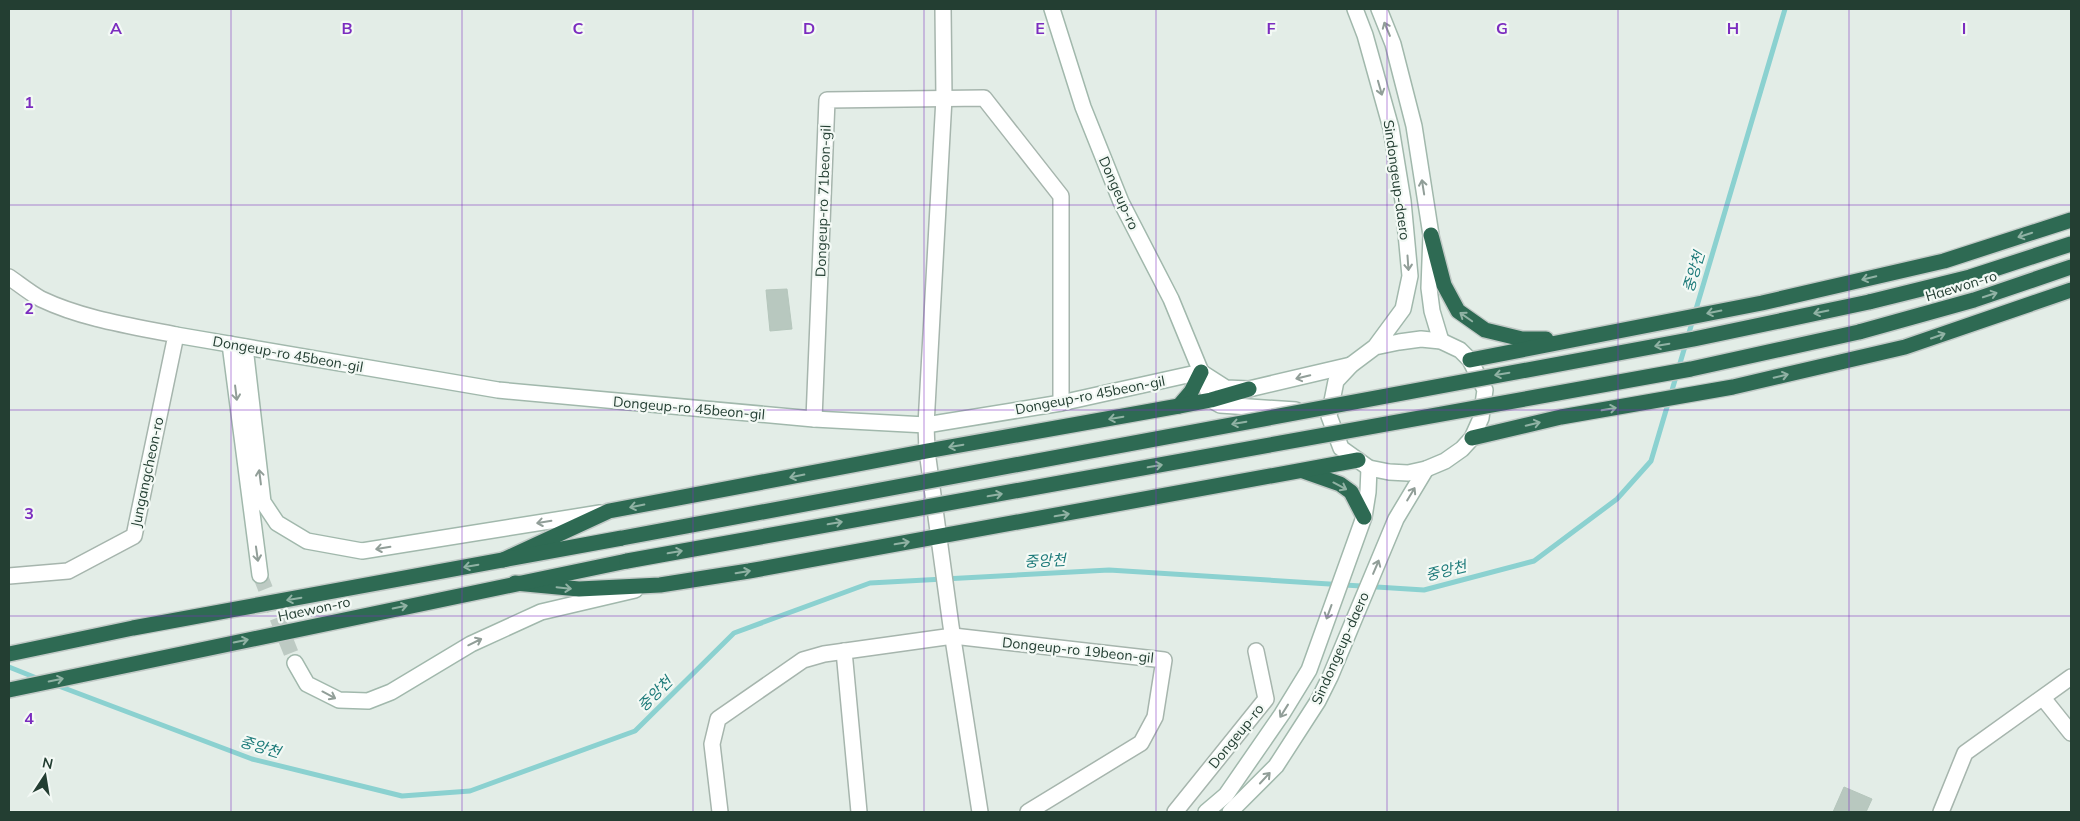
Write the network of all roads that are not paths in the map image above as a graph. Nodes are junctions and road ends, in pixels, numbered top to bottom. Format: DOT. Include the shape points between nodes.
graph roads {
  1 [pos="943,9"];
  2 [pos="1052,9"];
  3 [pos="1355,9"];
  4 [pos="1378,9"];
  5 [pos="944,98"];
  6 [pos="2071,220"];
  7 [pos="1431,235"];
  8 [pos="2071,244"];
  9 [pos="2071,268"];
  10 [pos="9,277"];
  11 [pos="2071,290"];
  12 [pos="176,335"];
  13 [pos="1580,339"];
  14 [pos="1441,340"];
  15 [pos="238,346"];
  16 [pos="1375,347"];
  17 [pos="1470,360"];
  18 [pos="1351,365"];
  19 [pos="1201,372"];
  20 [pos="1249,388"];
  21 [pos="1211,400"];
  22 [pos="1061,403"];
  23 [pos="1179,406"];
  24 [pos="1329,416"];
  25 [pos="814,419"];
  26 [pos="926,425"];
  27 [pos="1472,438"];
  28 [pos="926,451"];
  29 [pos="1363,464"];
  30 [pos="1426,469"];
  31 [pos="1303,471"];
  32 [pos="609,511"];
  33 [pos="1364,517"];
  34 [pos="940,544"];
  35 [pos="503,560"];
  36 [pos="260,575"];
  37 [pos="9,576"];
  38 [pos="515,583"];
  39 [pos="660,585"];
  40 [pos="952,631"];
  41 [pos="1256,650"];
  42 [pos="844,652"];
  43 [pos="9,654"];
  44 [pos="295,663"];
  45 [pos="2071,677"];
  46 [pos="9,690"];
  47 [pos="2043,698"];
  48 [pos="2071,733"];
  49 [pos="720,812"];
  50 [pos="859,812"];
  51 [pos="980,812"];
  52 [pos="1028,812"];
  53 [pos="1175,812"];
  54 [pos="1206,812"];
  55 [pos="1230,812"];
  56 [pos="1941,812"];
  1 -- 5 [label="street"];
  2 -- 19 [label="street, Dongeup-ro" via="1083,107 1121,202 1171,299"];
  3 -- 16 [label="street, Sindongeup-daero, one-way" via="1392,128 1410,276 1403,309"];
  7 -- 4 [label="street, Sindongeup-daero, one-way" via="1414,126 1393,44"];
  5 -- 22 [label="street, Dongeup-ro 71beon-gil" via="984,98 1061,196"];
  5 -- 25 [label="street, Dongeup-ro 71beon-gil" via="827,100"];
  5 -- 26 [label="street"];
  6 -- 13 [label="highway, one-way" via="1944,261 1762,303"];
  13 -- 7 [label="highway, one-way" via="1522,339 1478,326 1458,311 1444,285"];
  7 -- 14 [label="street, Sindongeup-daero" via="1429,288"];
  8 -- 35 [label="highway, Haewon-ro, one-way, bridge" via="1970,277 1684,341"];
  38 -- 9 [label="highway, Haewon-ro, one-way, bridge" via="1691,369 1859,332 1974,300"];
  10 -- 12 [label="street, Dongeup-ro 45beon-gil" via="39,298 68,310"];
  27 -- 11 [label="highway, one-way" via="1561,417 1733,387 1905,347"];
  12 -- 15 [label="street, Dongeup-ro 45beon-gil"];
  12 -- 37 [label="street, Jungangcheon-ro" via="134,536 68,571"];
  13 -- 17 [label="highway"];
  14 -- 16 [label="street" via="1420,339"];
  14 -- 17 [label="street" via="1460,350"];
  15 -- 25 [label="street, Dongeup-ro 45beon-gil" via="498,390"];
  32 -- 15 [label="street, one-way" via="362,552 307,541 277,523 263,502"];
  15 -- 36 [label="street, one-way"];
  16 -- 18 [label="street"];
  17 -- 27 [label="street" via="1485,390 1481,418"];
  18 -- 20 [label="street, one-way"];
  18 -- 24 [label="street" via="1336,381"];
  19 -- 20 [label="street" via="1226,388"];
  19 -- 21 [label="street, Dongeup-ro"];
  19 -- 22 [label="street, Dongeup-ro 45beon-gil"];
  19 -- 23 [label="highway"];
  20 -- 21 [label="highway"];
  21 -- 23 [label="highway"];
  21 -- 24 [label="street" via="1220,405 1308,410"];
  22 -- 26 [label="street, Dongeup-ro 45beon-gil"];
  23 -- 28 [label="highway, one-way"];
  24 -- 29 [label="street" via="1341,448"];
  25 -- 26 [label="street, Dongeup-ro 45beon-gil"];
  26 -- 28 [label="street"];
  27 -- 30 [label="street" via="1445,461"];
  28 -- 32 [label="highway, one-way"];
  28 -- 34 [label="street"];
  29 -- 30 [label="street" via="1389,472 1408,473"];
  29 -- 31 [label="highway"];
  29 -- 33 [label="street, Sindongeup-daero" via="1368,492"];
  55 -- 30 [label="street, Sindongeup-daero, one-way" via="1276,766 1318,701 1396,519"];
  31 -- 33 [label="highway, one-way" via="1340,484 1351,492"];
  34 -- 31 [label="highway, one-way"];
  32 -- 35 [label="highway"];
  33 -- 54 [label="street, Sindongeup-daero, one-way" via="1309,670 1226,794"];
  39 -- 34 [label="highway, one-way"];
  34 -- 40 [label="street"];
  35 -- 43 [label="highway, Haewon-ro, one-way"];
  38 -- 39 [label="highway, one-way" via="580,589"];
  46 -- 38 [label="highway, Haewon-ro, one-way"];
  44 -- 39 [label="street, one-way" via="307,684 339,700 368,701 391,692 471,644 541,612"];
  40 -- 42 [label="street, Dongeup-ro 19beon-gil"];
  40 -- 51 [label="street"];
  40 -- 52 [label="street, Dongeup-ro 19beon-gil" via="1164,660 1155,717 1142,742"];
  41 -- 53 [label="street, Dongeup-ro" via="1266,699"];
  42 -- 49 [label="street, Dongeup-ro 19beon-gil" via="802,660 718,719 712,744"];
  42 -- 50 [label="street"];
  45 -- 47 [label="street"];
  47 -- 48 [label="street"];
  47 -- 56 [label="street" via="1965,753"];
}
